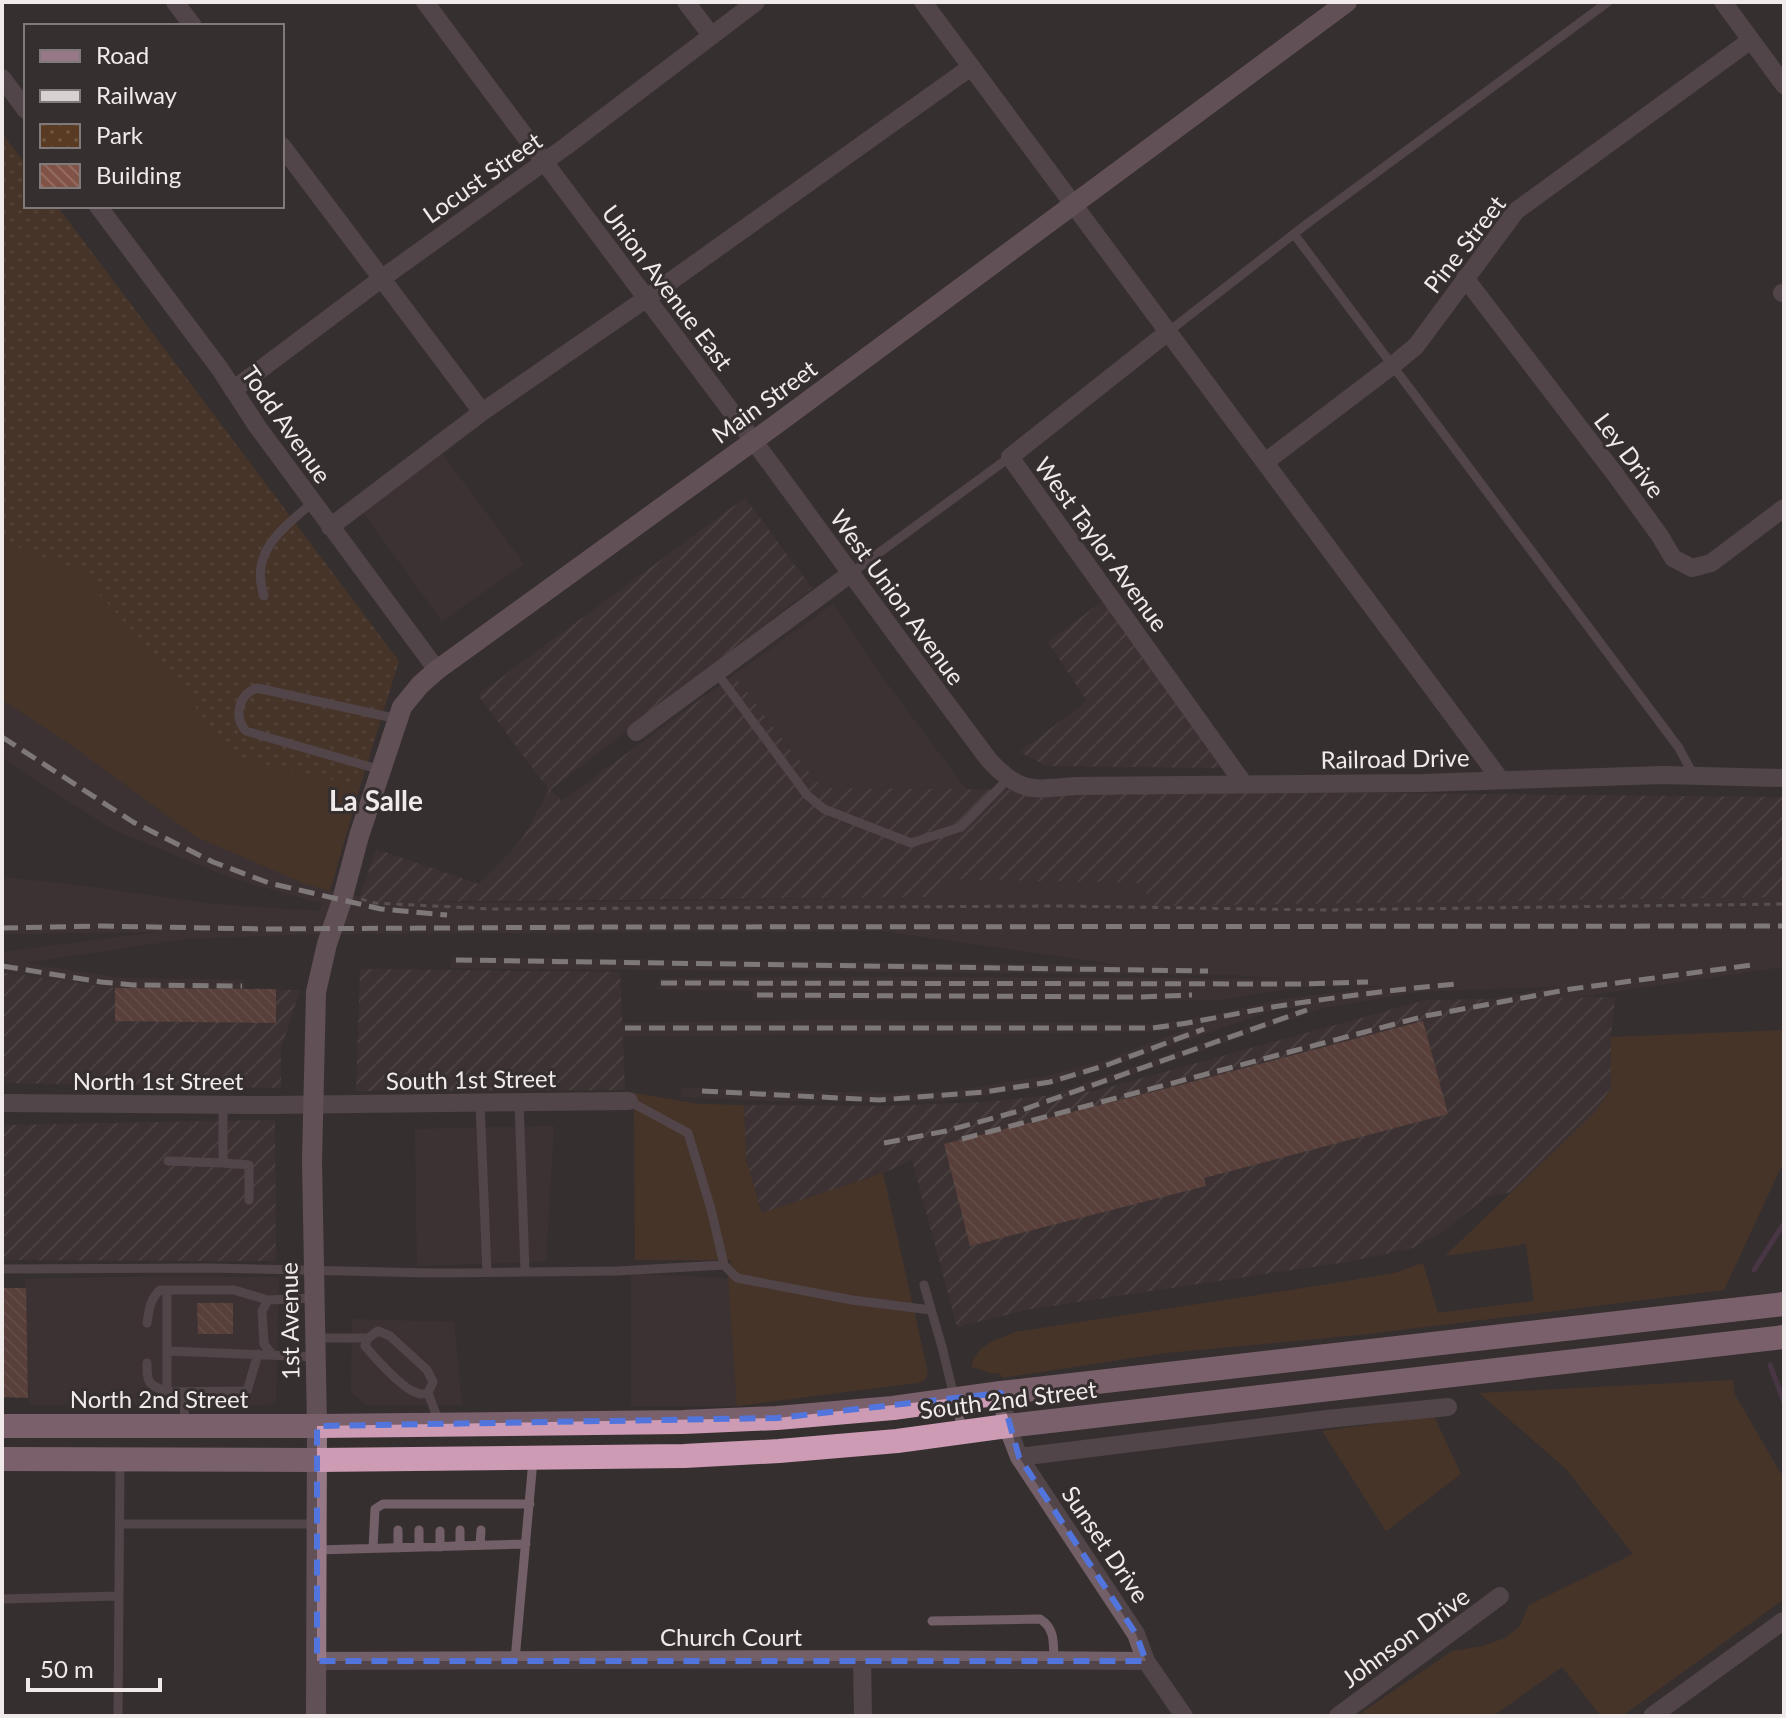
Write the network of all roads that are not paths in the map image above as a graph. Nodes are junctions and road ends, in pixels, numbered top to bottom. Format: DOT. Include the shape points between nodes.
graph roads {
  1 [pos="175,2"];
  2 [pos="425,2"];
  3 [pos="686,2"];
  4 [pos="756,2"];
  5 [pos="923,2"];
  6 [pos="1347,2"];
  7 [pos="1608,2"];
  8 [pos="1723,2"];
  9 [pos="192,24"];
  10 [pos="711,35"];
  11 [pos="1751,40"];
  12 [pos="971,67"];
  13 [pos="2,78"];
  14 [pos="1784,85"];
  15 [pos="24,107"];
  16 [pos="284,149"];
  17 [pos="543,162"];
  18 [pos="1073,204"];
  19 [pos="99,208"];
  20 [pos="1294,234"];
  21 [pos="1465,278"];
  22 [pos="381,279"];
  23 [pos="647,298"];
  24 [pos="1168,332"];
  25 [pos="1393,365"];
  26 [pos="233,390"];
  27 [pos="482,412"];
  28 [pos="753,441"];
  29 [pos="1010,457"];
  30 [pos="1265,462"];
  31 [pos="312,503"];
  32 [pos="1784,508"];
  33 [pos="330,527"];
  34 [pos="850,574"];
  35 [pos="264,596"];
  36 [pos="437,670"];
  37 [pos="717,673"];
  38 [pos="398,719"];
  39 [pos="636,732"];
  40 [pos="381,770"];
  41 [pos="1694,776"];
  42 [pos="1784,778"];
  43 [pos="1008,779"];
  44 [pos="1500,779"];
  45 [pos="1244,784"];
  46 [pos="334,928"];
  47 [pos="629,1101"];
  48 [pos="519,1102"];
  49 [pos="2,1103"];
  50 [pos="480,1103"];
  51 [pos="313,1104"];
  52 [pos="223,1105"];
  53 [pos="168,1161"];
  54 [pos="223,1163"];
  55 [pos="249,1200"];
  56 [pos="724,1265"];
  57 [pos="2,1269"];
  58 [pos="314,1269"];
  59 [pos="525,1270"];
  60 [pos="487,1272"];
  61 [pos="924,1285"];
  62 [pos="167,1290"];
  63 [pos="315,1298"];
  64 [pos="268,1300"];
  65 [pos="1784,1304"];
  66 [pos="931,1310"];
  67 [pos="147,1323"];
  68 [pos="1784,1337"];
  69 [pos="368,1338"];
  70 [pos="316,1347"];
  71 [pos="167,1351"];
  72 [pos="258,1354"];
  73 [pos="272,1354"];
  74 [pos="147,1363"];
  75 [pos="167,1392"];
  76 [pos="185,1392"];
  77 [pos="428,1393"];
  78 [pos="1001,1393"];
  79 [pos="955,1400"];
  80 [pos="1448,1407"];
  81 [pos="440,1425"];
  82 [pos="2,1426"];
  83 [pos="317,1426"];
  84 [pos="1007,1426"];
  85 [pos="184,1427"];
  86 [pos="962,1433"];
  87 [pos="1019,1457"];
  88 [pos="534,1458"];
  89 [pos="2,1459"];
  90 [pos="120,1460"];
  91 [pos="317,1460"];
  92 [pos="530,1504"];
  93 [pos="120,1524"];
  94 [pos="317,1524"];
  95 [pos="398,1530"];
  96 [pos="419,1530"];
  97 [pos="460,1530"];
  98 [pos="481,1530"];
  99 [pos="440,1531"];
  100 [pos="526,1544"];
  101 [pos="480,1545"];
  102 [pos="460,1546"];
  103 [pos="419,1547"];
  104 [pos="440,1547"];
  105 [pos="373,1548"];
  106 [pos="398,1548"];
  107 [pos="317,1550"];
  108 [pos="119,1596"];
  109 [pos="1500,1596"];
  110 [pos="2,1599"];
  111 [pos="932,1621"];
  112 [pos="1783,1621"];
  113 [pos="862,1659"];
  114 [pos="515,1660"];
  115 [pos="317,1661"];
  116 [pos="1054,1661"];
  117 [pos="1146,1661"];
  118 [pos="118,1716"];
  119 [pos="316,1716"];
  120 [pos="863,1716"];
  121 [pos="1184,1716"];
  122 [pos="1338,1716"];
  123 [pos="1652,1716"];
  1 -- 9 [label="street"];
  2 -- 17 [label="street, Union Avenue East"];
  3 -- 10 [label="street"];
  4 -- 10 [label="street, Locust Street"];
  5 -- 12 [label="street"];
  6 -- 18 [label="street, Main Street"];
  7 -- 20 [label="lane"];
  8 -- 11 [label="street"];
  10 -- 17 [label="street, Locust Street"];
  11 -- 14 [label="street"];
  11 -- 21 [label="street, Pine Street" via="1516,211"];
  12 -- 18 [label="street"];
  12 -- 23 [label="street"];
  13 -- 15 [label="street"];
  16 -- 22 [label="street"];
  17 -- 22 [label="street, Locust Street"];
  17 -- 23 [label="street, Union Avenue East"];
  18 -- 24 [label="street"];
  18 -- 28 [label="street, Main Street"];
  19 -- 26 [label="street, Todd Avenue"];
  20 -- 24 [label="lane"];
  20 -- 25 [label="lane"];
  21 -- 25 [label="street, Pine Street" via="1416,346"];
  21 -- 32 [label="street, Ley Drive" via="1673,558 1692,568 1711,563"];
  22 -- 26 [label="street, Locust Street"];
  22 -- 27 [label="street"];
  23 -- 27 [label="street"];
  23 -- 28 [label="street, Union Avenue East"];
  24 -- 29 [label="street, West Taylor Avenue"];
  24 -- 30 [label="street"];
  25 -- 30 [label="street, Pine Street"];
  25 -- 41 [label="lane" via="1679,748"];
  26 -- 31 [label="street, Todd Avenue"];
  27 -- 33 [label="street"];
  28 -- 34 [label="street, West Union Avenue"];
  28 -- 36 [label="street, Main Street"];
  29 -- 34 [label="lane"];
  29 -- 45 [label="street, West Taylor Avenue"];
  30 -- 44 [label="street"];
  31 -- 33 [label="street, Todd Avenue"];
  31 -- 35 [label="lane" via="261,561"];
  33 -- 36 [label="street, Todd Avenue"];
  34 -- 37 [label="street"];
  34 -- 43 [label="street, West Union Avenue"];
  36 -- 38 [label="street, Main Street" via="402,707"];
  37 -- 39 [label="street"];
  37 -- 43 [label="lane" via="807,795 824,809 911,843 961,827"];
  38 -- 40 [label="street, Main Street"];
  38 -- 40 [label="lane" via="257,688 241,703 239,719 246,731"];
  40 -- 46 [label="street, Main Street"];
  41 -- 42 [label="street, Railroad Drive"];
  41 -- 44 [label="street, Railroad Drive"];
  43 -- 45 [label="street, Railroad Drive" via="1042,789"];
  44 -- 45 [label="street, Railroad Drive"];
  46 -- 51 [label="street, 1st Avenue" via="316,992"];
  47 -- 48 [label="street, South 1st Street"];
  47 -- 56 [label="lane" via="688,1133"];
  48 -- 50 [label="street, South 1st Street"];
  48 -- 59 [label="lane"];
  49 -- 52 [label="street, North 1st Street"];
  50 -- 51 [label="street, South 1st Street"];
  50 -- 60 [label="lane"];
  51 -- 52 [label="street, North 1st Street"];
  51 -- 58 [label="street, 1st Avenue"];
  52 -- 54 [label="lane"];
  53 -- 54 [label="lane"];
  54 -- 55 [label="lane" via="249,1165"];
  56 -- 59 [label="lane"];
  56 -- 66 [label="lane" via="737,1278"];
  57 -- 58 [label="lane"];
  58 -- 60 [label="lane"];
  58 -- 63 [label="street, 1st Avenue"];
  59 -- 60 [label="lane"];
  61 -- 66 [label="lane"];
  62 -- 64 [label="lane" via="234,1290"];
  62 -- 67 [label="lane" via="155,1295"];
  62 -- 71 [label="lane"];
  63 -- 64 [label="lane"];
  63 -- 70 [label="street, 1st Avenue"];
  64 -- 73 [label="lane" via="262,1311 264,1344"];
  65 -- 78 [label="highway, South 2nd Street"];
  66 -- 79 [label="lane"];
  68 -- 84 [label="highway, South 2nd Street"];
  69 -- 70 [label="lane"];
  69 -- 77 [label="lane" via="365,1346 372,1355 410,1390"];
  69 -- 77 [label="lane" via="378,1331 399,1344 427,1370 433,1382"];
  70 -- 73 [label="lane"];
  70 -- 83 [label="street, 1st Avenue"];
  71 -- 72 [label="lane"];
  71 -- 75 [label="lane"];
  72 -- 73 [label="lane"];
  72 -- 76 [label="lane" via="247,1391"];
  74 -- 75 [label="lane" via="151,1385"];
  75 -- 76 [label="lane"];
  76 -- 85 [label="lane"];
  77 -- 81 [label="lane"];
  78 -- 79 [label="highway, South 2nd Street"];
  78 -- 84 [label="street, Sunset Drive"];
  79 -- 81 [label="highway, South 2nd Street" via="763,1419"];
  79 -- 86 [label="lane"];
  80 -- 87 [label="street"];
  81 -- 83 [label="highway, South 2nd Street"];
  82 -- 85 [label="highway, North 2nd Street"];
  83 -- 85 [label="highway, North 2nd Street"];
  83 -- 91 [label="street, 1st Avenue"];
  84 -- 86 [label="highway, South 2nd Street"];
  84 -- 87 [label="street, Sunset Drive"];
  86 -- 88 [label="highway, South 2nd Street" via="779,1451"];
  87 -- 117 [label="street, Sunset Drive" via="1136,1634"];
  88 -- 91 [label="highway, South 2nd Street"];
  88 -- 92 [label="lane"];
  89 -- 90 [label="highway"];
  90 -- 91 [label="highway"];
  90 -- 93 [label="lane"];
  91 -- 94 [label="street, 1st Avenue"];
  92 -- 100 [label="lane"];
  92 -- 105 [label="lane" via="398,1509 383,1504 375,1509"];
  93 -- 94 [label="lane"];
  93 -- 108 [label="lane"];
  94 -- 107 [label="street, 1st Avenue"];
  95 -- 106 [label="lane"];
  96 -- 103 [label="lane"];
  97 -- 102 [label="lane"];
  98 -- 101 [label="lane"];
  99 -- 104 [label="lane"];
  100 -- 101 [label="lane"];
  100 -- 114 [label="lane"];
  101 -- 102 [label="lane"];
  102 -- 104 [label="lane"];
  103 -- 104 [label="lane"];
  103 -- 106 [label="lane"];
  105 -- 106 [label="lane"];
  105 -- 107 [label="lane"];
  107 -- 115 [label="street, 1st Avenue"];
  108 -- 110 [label="lane"];
  108 -- 118 [label="lane"];
  109 -- 122 [label="street, Johnson Drive"];
  111 -- 116 [label="lane" via="1040,1619 1052,1630"];
  112 -- 123 [label="street"];
  113 -- 114 [label="street, Church Court"];
  113 -- 116 [label="street, Church Court"];
  113 -- 120 [label="street"];
  114 -- 115 [label="street, Church Court"];
  115 -- 119 [label="street, 1st Avenue"];
  116 -- 117 [label="street, Church Court"];
  117 -- 121 [label="street, Sunset Drive"];
}
